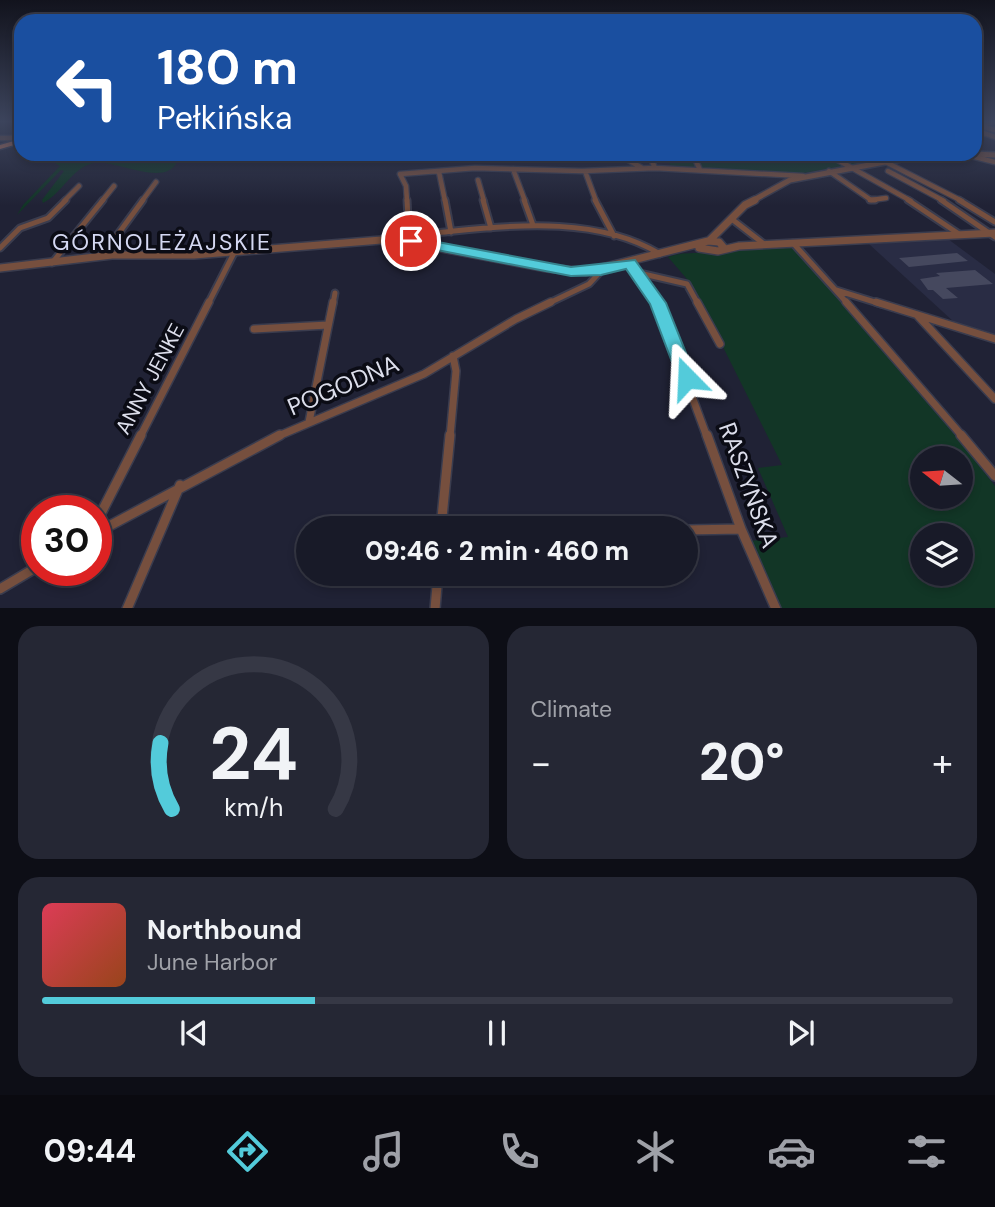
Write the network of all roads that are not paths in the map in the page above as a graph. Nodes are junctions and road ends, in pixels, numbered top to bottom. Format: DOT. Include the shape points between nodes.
graph roads {
  1 [pos="630,161"];
  2 [pos="652,161"];
  3 [pos="697,161"];
  4 [pos="841,161"];
  5 [pos="887,161"];
  6 [pos="853,167"];
  7 [pos="654,168"];
  8 [pos="513,169"];
  9 [pos="644,169"];
  10 [pos="700,170"];
  11 [pos="585,171"];
  12 [pos="828,171"];
  13 [pos="888,171"];
  14 [pos="439,172"];
  15 [pos="781,174"];
  16 [pos="803,176"];
  17 [pos="478,180"];
  18 [pos="790,180"];
  19 [pos="156,183"];
  20 [pos="114,186"];
  21 [pos="79,187"];
  22 [pos="886,198"];
  23 [pos="733,220"];
  24 [pos="995,222"];
  25 [pos="533,225"];
  26 [pos="491,228"];
  27 [pos="451,232"];
  28 [pos="959,234"];
  29 [pos="993,234"];
  30 [pos="614,236"];
  31 [pos="407,238"];
  32 [pos="715,243"];
  33 [pos="793,243"];
  34 [pos="764,244"];
  35 [pos="0,248"];
  36 [pos="234,251"];
  37 [pos="660,254"];
  38 [pos="103,256"];
  39 [pos="52,262"];
  40 [pos="630,264"];
  41 [pos="0,268"];
  42 [pos="601,271"];
  43 [pos="638,273"];
  44 [pos="834,289"];
  45 [pos="335,293"];
  46 [pos="918,315"];
  47 [pos="328,325"];
  48 [pos="254,329"];
  49 [pos="995,339"];
  50 [pos="720,344"];
  51 [pos="453,356"];
  52 [pos="995,399"];
  53 [pos="309,422"];
  54 [pos="995,476"];
  55 [pos="180,485"];
  56 [pos="110,495"];
  57 [pos="442,516"];
  58 [pos="112,524"];
  59 [pos="741,529"];
  60 [pos="698,530"];
  61 [pos="21,577"];
  62 [pos="437,586"];
  63 [pos="0,589"];
  64 [pos="127,608"];
  65 [pos="435,608"];
  66 [pos="776,608"];
  1 -- 9 [label="street"];
  2 -- 7 [label="street"];
  3 -- 10 [label="street"];
  4 -- 6 [label="street"];
  5 -- 6 [label="street"];
  5 -- 24 [label="street"];
  6 -- 12 [label="street"];
  6 -- 28 [label="street"];
  7 -- 9 [label="street"];
  7 -- 10 [label="street"];
  8 -- 11 [label="street"];
  8 -- 14 [label="street"];
  8 -- 25 [label="street"];
  9 -- 11 [label="street"];
  10 -- 15 [label="street"];
  11 -- 30 [label="street"];
  12 -- 16 [label="street"];
  12 -- 22 [label="street" via="871,200"];
  13 -- 29 [label="street"];
  14 -- 27 [label="street"];
  14 -- 31 [label="street" via="400,174 406,186"];
  15 -- 16 [label="street"];
  15 -- 18 [label="street"];
  16 -- 18 [label="street"];
  17 -- 26 [label="street"];
  18 -- 23 [label="street" via="757,196"];
  19 -- 38 [label="street"];
  20 -- 39 [label="street"];
  21 -- 35 [label="street" via="48,218 20,228"];
  23 -- 32 [label="street"];
  23 -- 34 [label="street"];
  25 -- 26 [label="street"];
  25 -- 30 [label="street" via="570,226"];
  26 -- 27 [label="street"];
  27 -- 31 [label="street"];
  28 -- 29 [label="street"];
  28 -- 33 [label="street"];
  30 -- 37 [label="street"];
  31 -- 36 [label="street"];
  31 -- 42 [label="street" via="547,268"];
  32 -- 34 [label="street"];
  32 -- 37 [label="street"];
  33 -- 34 [label="street"];
  33 -- 44 [label="street"];
  36 -- 38 [label="street"];
  36 -- 56 [label="street, ANNY JENKE"];
  37 -- 40 [label="street"];
  38 -- 39 [label="street"];
  39 -- 41 [label="street"];
  40 -- 42 [label="street"];
  40 -- 43 [label="street, RASZYŃSKA"];
  42 -- 51 [label="street, POGODNA" via="589,284"];
  43 -- 50 [label="street" via="687,284"];
  43 -- 59 [label="street, RASZYŃSKA" via="658,303"];
  44 -- 46 [label="street"];
  44 -- 54 [label="street"];
  45 -- 47 [label="street"];
  46 -- 49 [label="street"];
  46 -- 52 [label="street"];
  47 -- 48 [label="street"];
  47 -- 53 [label="street"];
  51 -- 53 [label="street, POGODNA" via="396,388"];
  51 -- 57 [label="street" via="456,371"];
  53 -- 55 [label="street, POGODNA"];
  55 -- 58 [label="street, POGODNA"];
  55 -- 64 [label="street"];
  59 -- 60 [label="street"];
  59 -- 66 [label="street, RASZYŃSKA"];
  61 -- 63 [label="street"];
  62 -- 65 [label="street"];
}
